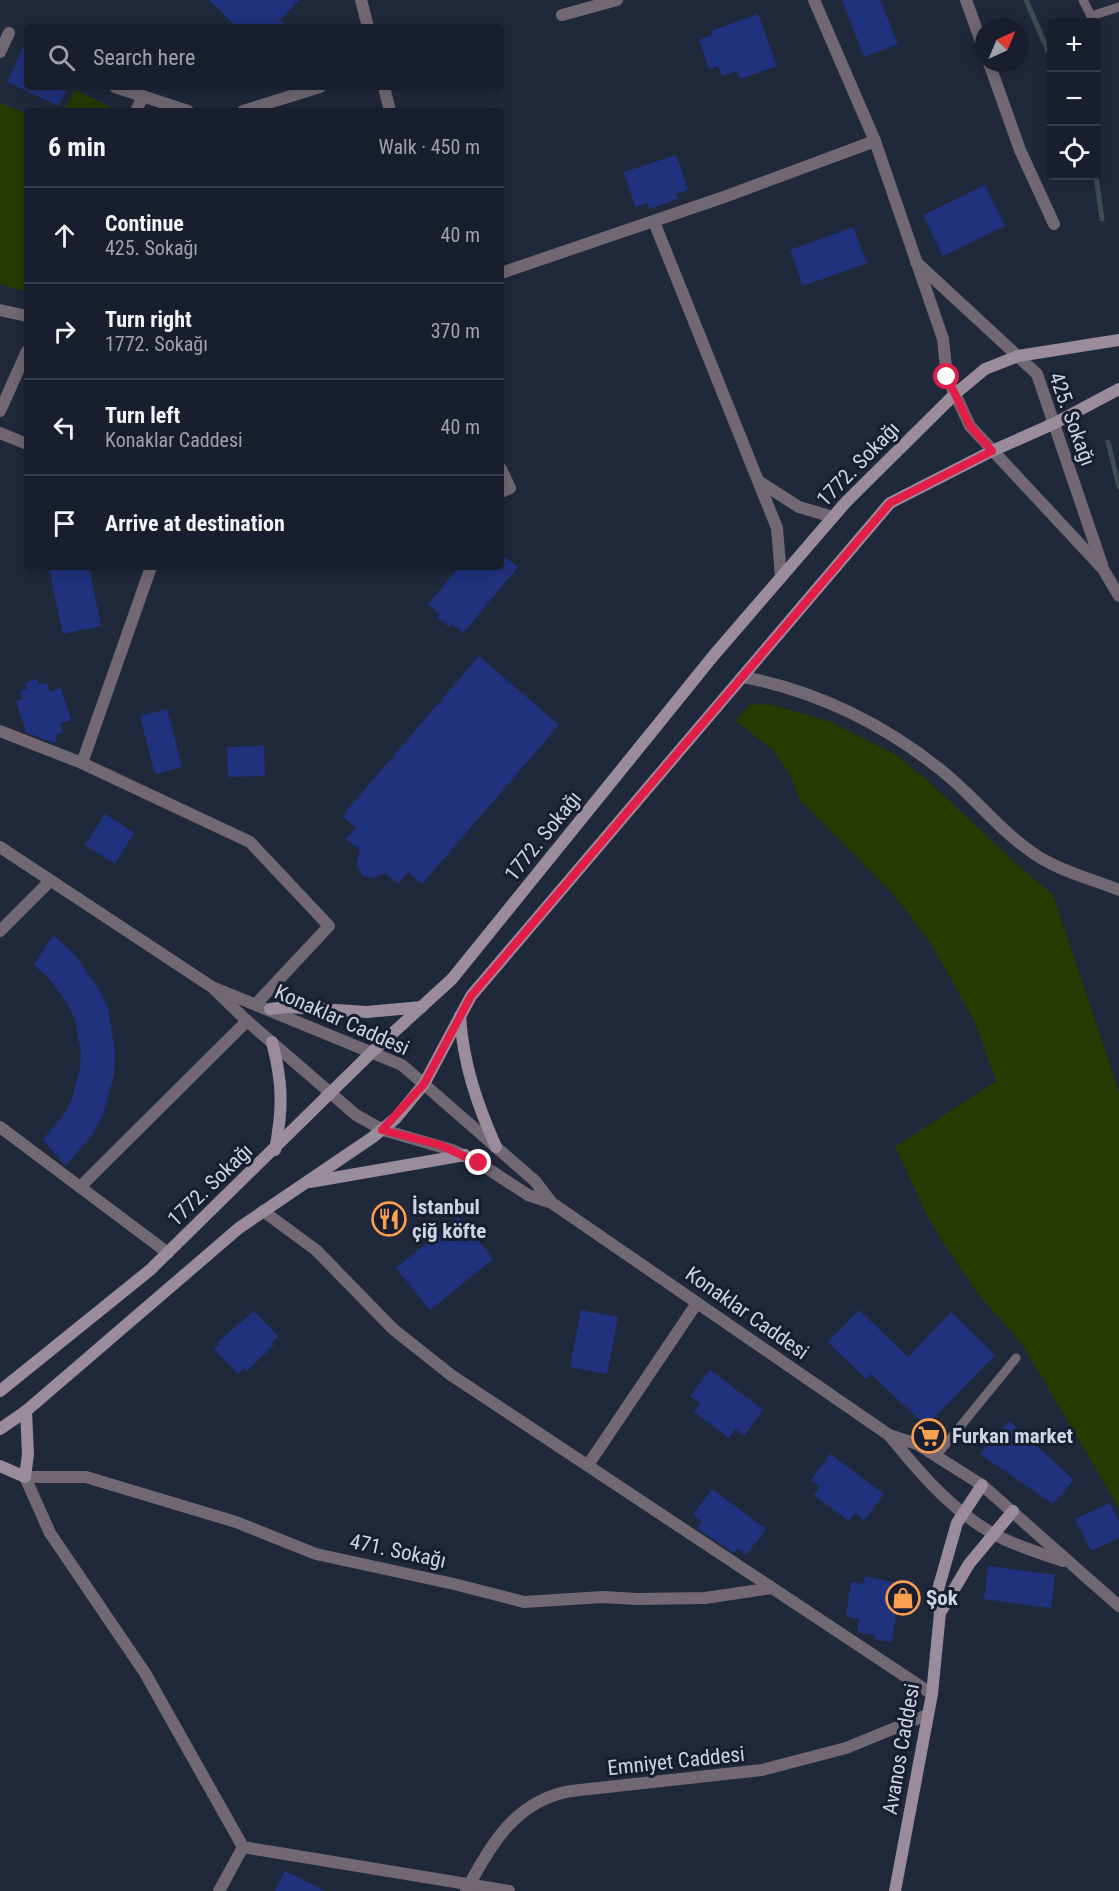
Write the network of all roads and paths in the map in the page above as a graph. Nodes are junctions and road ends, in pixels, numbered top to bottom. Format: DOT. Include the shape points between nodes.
graph roads {
  1 [pos="361,0"];
  2 [pos="617,0"];
  3 [pos="814,0"];
  4 [pos="966,0"];
  5 [pos="1083,0"];
  6 [pos="1119,7"];
  7 [pos="562,15"];
  8 [pos="367,24"];
  9 [pos="975,25"];
  10 [pos="9,33"];
  11 [pos="0,52"];
  12 [pos="992,72"];
  13 [pos="124,90"];
  14 [pos="310,90"];
  15 [pos="385,90"];
  16 [pos="143,96"];
  17 [pos="137,108"];
  18 [pos="179,108"];
  19 [pos="253,108"];
  20 [pos="389,108"];
  21 [pos="875,141"];
  22 [pos="654,222"];
  23 [pos="1054,224"];
  24 [pos="913,259"];
  25 [pos="504,272"];
  26 [pos="0,310"];
  27 [pos="24,315"];
  28 [pos="1119,340"];
  29 [pos="1018,356"];
  30 [pos="24,358"];
  31 [pos="1119,389"];
  32 [pos="955,394"];
  33 [pos="0,411"];
  34 [pos="1055,423"];
  35 [pos="0,433"];
  36 [pos="24,443"];
  37 [pos="992,451"];
  38 [pos="504,475"];
  39 [pos="760,482"];
  40 [pos="504,491"];
  41 [pos="833,518"];
  42 [pos="1103,569"];
  43 [pos="150,570"];
  44 [pos="781,577"];
  45 [pos="1119,596"];
  46 [pos="743,677"];
  47 [pos="0,732"];
  48 [pos="82,763"];
  49 [pos="0,847"];
  50 [pos="50,881"];
  51 [pos="1119,890"];
  52 [pos="0,931"];
  53 [pos="212,987"];
  54 [pos="256,1004"];
  55 [pos="422,1007"];
  56 [pos="270,1009"];
  57 [pos="460,1016"];
  58 [pos="247,1021"];
  59 [pos="272,1042"];
  60 [pos="373,1052"];
  61 [pos="424,1084"];
  62 [pos="331,1095"];
  63 [pos="0,1126"];
  64 [pos="382,1130"];
  65 [pos="496,1147"];
  66 [pos="275,1150"];
  67 [pos="465,1155"];
  68 [pos="303,1184"];
  69 [pos="80,1187"];
  70 [pos="552,1203"];
  71 [pos="263,1211"];
  72 [pos="168,1253"];
  73 [pos="698,1303"];
  74 [pos="1016,1358"];
  75 [pos="0,1391"];
  76 [pos="26,1411"];
  77 [pos="0,1429"];
  78 [pos="889,1435"];
  79 [pos="937,1455"];
  80 [pos="588,1465"];
  81 [pos="0,1466"];
  82 [pos="25,1477"];
  83 [pos="982,1485"];
  84 [pos="962,1511"];
  85 [pos="1013,1511"];
  86 [pos="994,1535"];
  87 [pos="1067,1562"];
  88 [pos="772,1588"];
  89 [pos="1119,1606"];
  90 [pos="940,1613"];
  91 [pos="932,1694"];
  92 [pos="927,1715"];
  93 [pos="243,1847"];
  94 [pos="468,1888"];
  95 [pos="219,1891"];
  96 [pos="509,1891"];
  97 [pos="895,1891"];
  1 -- 8 [label="street"];
  2 -- 7 [label="street"];
  3 -- 21 [label="street, 425. Sokağı"];
  4 -- 9 [label="street"];
  5 -- 6 [label="lane" via="1091,16"];
  10 -- 11 [label="street"];
  12 -- 23 [label="street" via="1020,150"];
  13 -- 16 [label="street"];
  14 -- 19 [label="street"];
  15 -- 20 [label="street"];
  16 -- 17 [label="street"];
  16 -- 18 [label="street"];
  21 -- 22 [label="street"];
  21 -- 24 [label="street, 425. Sokağı"];
  22 -- 25 [label="street"];
  22 -- 39 [label="street"];
  24 -- 29 [label="street, 425. Sokağı"];
  24 -- 32 [label="street, 425. Sokağı" via="943,339 947,377"];
  26 -- 27 [label="street"];
  28 -- 29 [label="street, 1772. Sokağı"];
  29 -- 32 [label="street, 1772. Sokağı" via="985,369"];
  29 -- 34 [label="street, 425. Sokağı" via="1037,374"];
  30 -- 33 [label="street"];
  31 -- 34 [label="street"];
  32 -- 37 [label="street, 425. Sokağı" via="970,426"];
  32 -- 41 [label="street, 1772. Sokağı"];
  34 -- 37 [label="street"];
  34 -- 42 [label="street, 425. Sokağı"];
  35 -- 36 [label="street"];
  37 -- 42 [label="street, 425. Sokağı"];
  37 -- 46 [label="street" via="890,503"];
  38 -- 40 [label="street" via="510,488"];
  39 -- 41 [label="street" via="799,507"];
  39 -- 44 [label="street" via="777,528"];
  41 -- 44 [label="street, 1772. Sokağı"];
  42 -- 45 [label="street, 425. Sokağı"];
  43 -- 48 [label="street"];
  44 -- 55 [label="street, 1772. Sokağı" via="452,979"];
  46 -- 51 [label="street" via="776,683 874,725 947,775 1039,857"];
  46 -- 57 [label="street" via="471,996"];
  47 -- 48 [label="street"];
  48 -- 54 [label="street" via="250,842 329,926"];
  49 -- 50 [label="street, Konaklar Caddesi"];
  50 -- 52 [label="street"];
  50 -- 53 [label="street, Konaklar Caddesi"];
  53 -- 54 [label="street, Konaklar Caddesi"];
  53 -- 58 [label="street, Konaklar Caddesi"];
  54 -- 56 [label="street, Konaklar Caddesi"];
  55 -- 56 [label="street" via="367,1012"];
  55 -- 60 [label="street, 1772. Sokağı"];
  56 -- 60 [label="street, Konaklar Caddesi"];
  57 -- 61 [label="street"];
  57 -- 65 [label="street" via="469,1078"];
  58 -- 59 [label="street, Konaklar Caddesi"];
  58 -- 69 [label="street"];
  59 -- 62 [label="street, Konaklar Caddesi"];
  59 -- 66 [label="street" via="282,1091"];
  60 -- 61 [label="street, Konaklar Caddesi" via="402,1065"];
  60 -- 62 [label="street, 1772. Sokağı"];
  61 -- 64 [label="street"];
  61 -- 65 [label="street, Konaklar Caddesi"];
  62 -- 64 [label="street, Konaklar Caddesi"];
  62 -- 66 [label="street, 1772. Sokağı"];
  63 -- 69 [label="street"];
  64 -- 67 [label="street, Konaklar Caddesi"];
  64 -- 68 [label="street"];
  65 -- 70 [label="street, Konaklar Caddesi" via="535,1181"];
  66 -- 72 [label="street, 1772. Sokağı"];
  67 -- 68 [label="street"];
  67 -- 70 [label="street, Konaklar Caddesi" via="528,1195"];
  68 -- 71 [label="street"];
  69 -- 72 [label="street"];
  70 -- 73 [label="street, Konaklar Caddesi"];
  71 -- 76 [label="street"];
  71 -- 80 [label="street" via="316,1250 366,1304 422,1353"];
  72 -- 75 [label="street, 1772. Sokağı"];
  73 -- 78 [label="street, Konaklar Caddesi"];
  73 -- 80 [label="street"];
  74 -- 79 [label="lane"];
  76 -- 77 [label="street"];
  76 -- 82 [label="street"];
  78 -- 79 [label="street, Konaklar Caddesi"];
  78 -- 84 [label="street, Konaklar Caddesi"];
  79 -- 83 [label="street, Konaklar Caddesi"];
  80 -- 88 [label="street"];
  81 -- 82 [label="street"];
  82 -- 88 [label="street, 471. Sokağı" via="86,1477 236,1522 316,1554 524,1602 603,1597 705,1598"];
  82 -- 93 [label="street" via="50,1533 145,1673"];
  83 -- 84 [label="street, Avanos Caddesi"];
  83 -- 85 [label="street, Konaklar Caddesi"];
  84 -- 86 [label="street, Konaklar Caddesi"];
  84 -- 90 [label="street, Avanos Caddesi" via="937,1593"];
  85 -- 86 [label="street, Avanos Caddesi"];
  85 -- 87 [label="street, Konaklar Caddesi"];
  86 -- 87 [label="street, Konaklar Caddesi"];
  86 -- 90 [label="street, Avanos Caddesi" via="969,1564"];
  87 -- 89 [label="street, Konaklar Caddesi"];
  88 -- 91 [label="street"];
  90 -- 91 [label="street, Avanos Caddesi"];
  91 -- 92 [label="street, Avanos Caddesi"];
  92 -- 94 [label="street, Emniyet Caddesi" via="846,1748 762,1770 546,1797 510,1822"];
  92 -- 97 [label="street, Avanos Caddesi"];
  93 -- 94 [label="street"];
  93 -- 95 [label="street"];
  94 -- 96 [label="street"];
}
